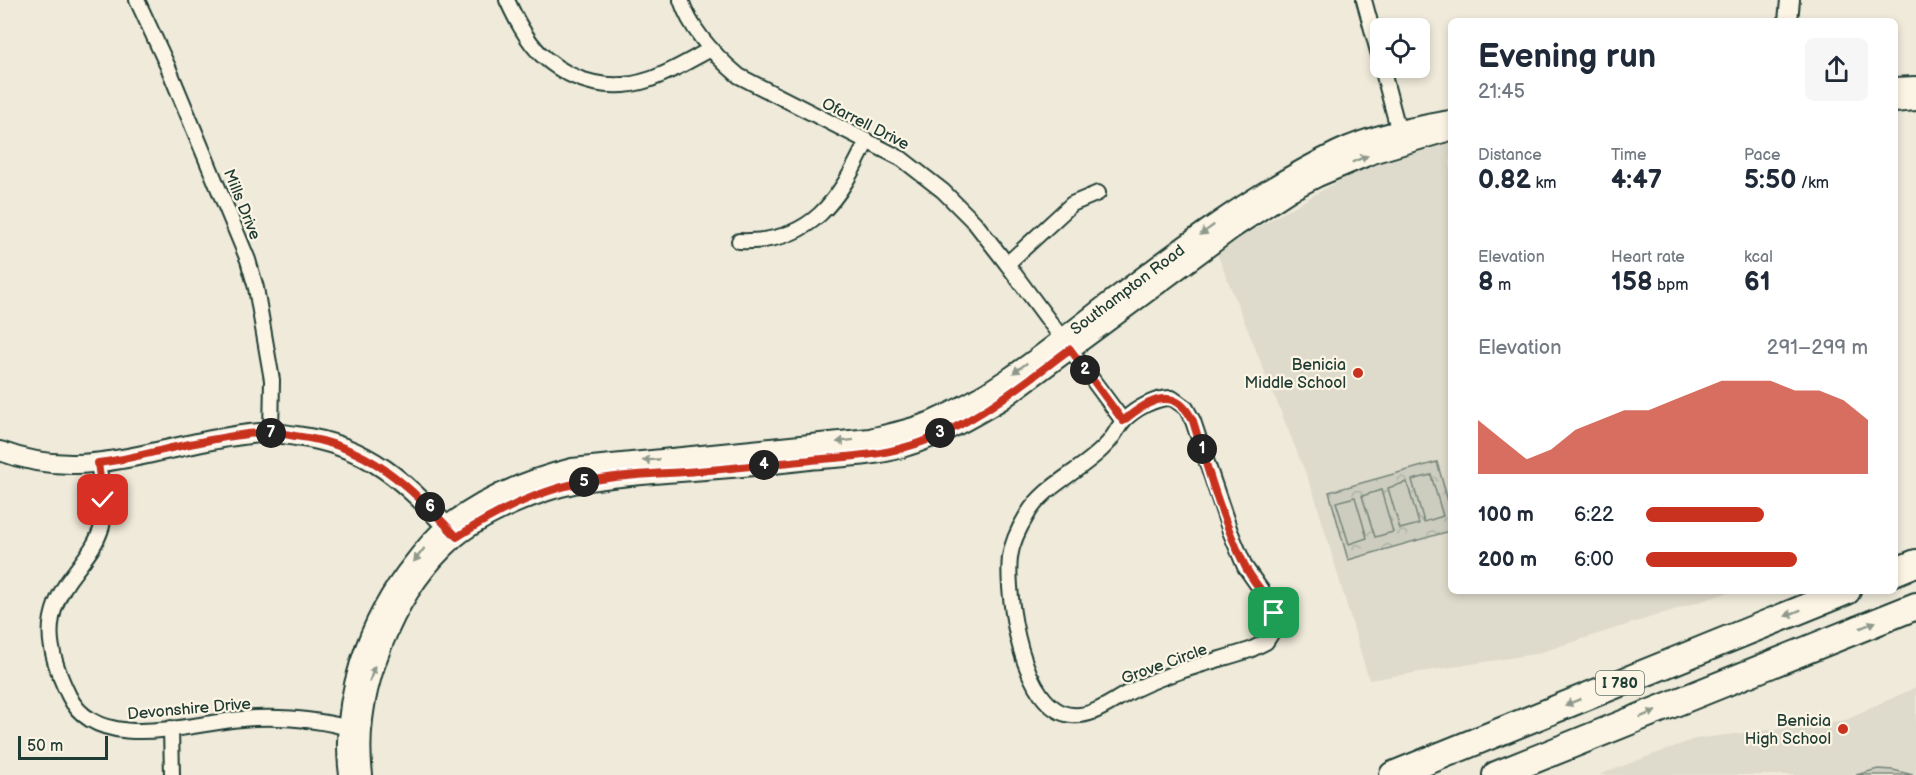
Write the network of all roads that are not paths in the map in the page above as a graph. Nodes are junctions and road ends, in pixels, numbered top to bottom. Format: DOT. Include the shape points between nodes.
graph roads {
  1 [pos="137,0"];
  2 [pos="507,0"];
  3 [pos="681,0"];
  4 [pos="1364,0"];
  5 [pos="1790,0"];
  6 [pos="1788,18"];
  7 [pos="1370,22"];
  8 [pos="711,49"];
  9 [pos="1385,78"];
  10 [pos="1916,86"];
  11 [pos="1898,87"];
  12 [pos="1916,101"];
  13 [pos="1898,103"];
  14 [pos="1448,121"];
  15 [pos="1448,131"];
  16 [pos="1401,137"];
  17 [pos="867,141"];
  18 [pos="1098,194"];
  19 [pos="739,241"];
  20 [pos="1007,264"];
  21 [pos="1065,344"];
  22 [pos="1123,421"];
  23 [pos="271,433"];
  24 [pos="0,451"];
  25 [pos="98,463"];
  26 [pos="451,532"];
  27 [pos="1916,563"];
  28 [pos="1898,570"];
  29 [pos="1840,594"];
  30 [pos="1916,606"];
  31 [pos="171,728"];
  32 [pos="354,729"];
  33 [pos="172,775"];
  34 [pos="349,775"];
  35 [pos="363,775"];
  36 [pos="1393,775"];
  37 [pos="1496,775"];
  1 -- 23 [label="street, Mills Drive" via="248,260 272,380"];
  2 -- 8 [label="street" via="544,58 580,79 600,85 622,86 648,80"];
  3 -- 8 [label="street, Ofarrell Drive" via="693,26"];
  4 -- 7 [label="street"];
  5 -- 6 [label="street"];
  8 -- 17 [label="street, Ofarrell Drive" via="755,86"];
  9 -- 16 [label="street"];
  10 -- 11 [label="street"];
  12 -- 13 [label="street"];
  14 -- 16 [label="street, Southampton Road"];
  15 -- 16 [label="street, Southampton Road"];
  16 -- 21 [label="street, Southampton Road" via="1281,197"];
  17 -- 19 [label="street" via="844,185 822,214 798,230 776,238"];
  17 -- 20 [label="street, Ofarrell Drive" via="902,159 943,191"];
  18 -- 20 [label="street" via="1072,204"];
  20 -- 21 [label="street, Ofarrell Drive"];
  21 -- 22 [label="street"];
  21 -- 26 [label="street, Southampton Road" via="977,397 930,422 902,431 808,445 572,468 541,476 471,509"];
  22 -- 22 [label="street, Grove Circle" via="1161,399 1172,398 1186,408 1230,531 1245,567 1272,605 1275,623 1266,642 1250,650 1151,682 1097,710 1073,716 1061,713 1047,702 1026,668 1011,598 1011,555 1029,512 1042,497 1101,451"];
  23 -- 25 [label="street" via="200,442"];
  23 -- 26 [label="street" via="346,447 394,475"];
  24 -- 25 [label="street" via="52,464"];
  25 -- 31 [label="street, Devonshire Drive" via="102,527 92,549 58,594 53,608 53,656 71,700 90,720 120,731"];
  26 -- 32 [label="street, Southampton Road" via="426,546 383,608 355,678"];
  27 -- 28 [label="highway"];
  29 -- 36 [label="highway, I 780, one-way"];
  37 -- 30 [label="highway, I 780, one-way"];
  31 -- 32 [label="street, Devonshire Drive" via="256,717 332,723"];
  31 -- 33 [label="street"];
  32 -- 34 [label="street, Southampton Road" via="346,752"];
  32 -- 35 [label="street, Southampton Road"];
}
